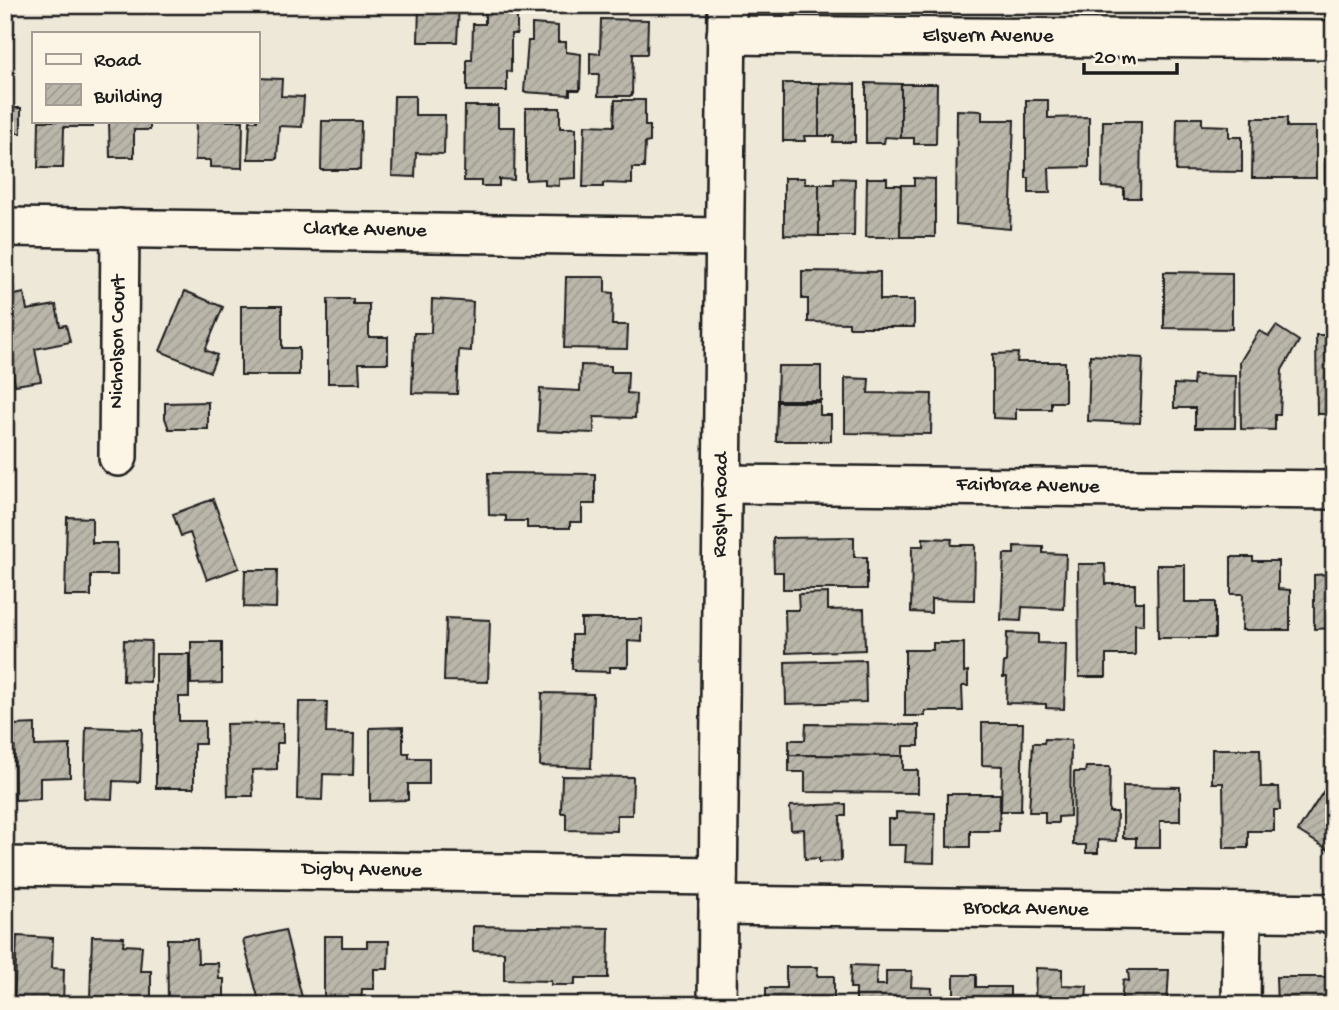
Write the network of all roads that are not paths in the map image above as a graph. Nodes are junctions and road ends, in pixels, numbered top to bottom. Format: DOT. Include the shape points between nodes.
graph roads {
  1 [pos="726,20"];
  2 [pos="904,21"];
  3 [pos="1334,40"];
  4 [pos="5,227"];
  5 [pos="120,228"];
  6 [pos="724,237"];
  7 [pos="118,457"];
  8 [pos="722,484"];
  9 [pos="1334,491"];
  10 [pos="5,866"];
  11 [pos="718,890"];
  12 [pos="1242,913"];
  13 [pos="1334,914"];
  14 [pos="717,1005"];
  15 [pos="1241,1005"];
  1 -- 2 [label="street, Elsvern Avenue"];
  1 -- 6 [label="street, Roslyn Road"];
  2 -- 3 [label="street, Elsvern Avenue"];
  4 -- 5 [label="street, Clarke Avenue"];
  5 -- 6 [label="street, Clarke Avenue"];
  5 -- 7 [label="street, Nicholson Court"];
  6 -- 8 [label="street, Roslyn Road"];
  8 -- 9 [label="street, Fairbrae Avenue"];
  8 -- 11 [label="street, Roslyn Road"];
  10 -- 11 [label="street, Digby Avenue"];
  11 -- 12 [label="street, Brocka Avenue"];
  11 -- 14 [label="street, Roslyn Road"];
  12 -- 13 [label="street, Brocka Avenue"];
  12 -- 15 [label="street"];
}
